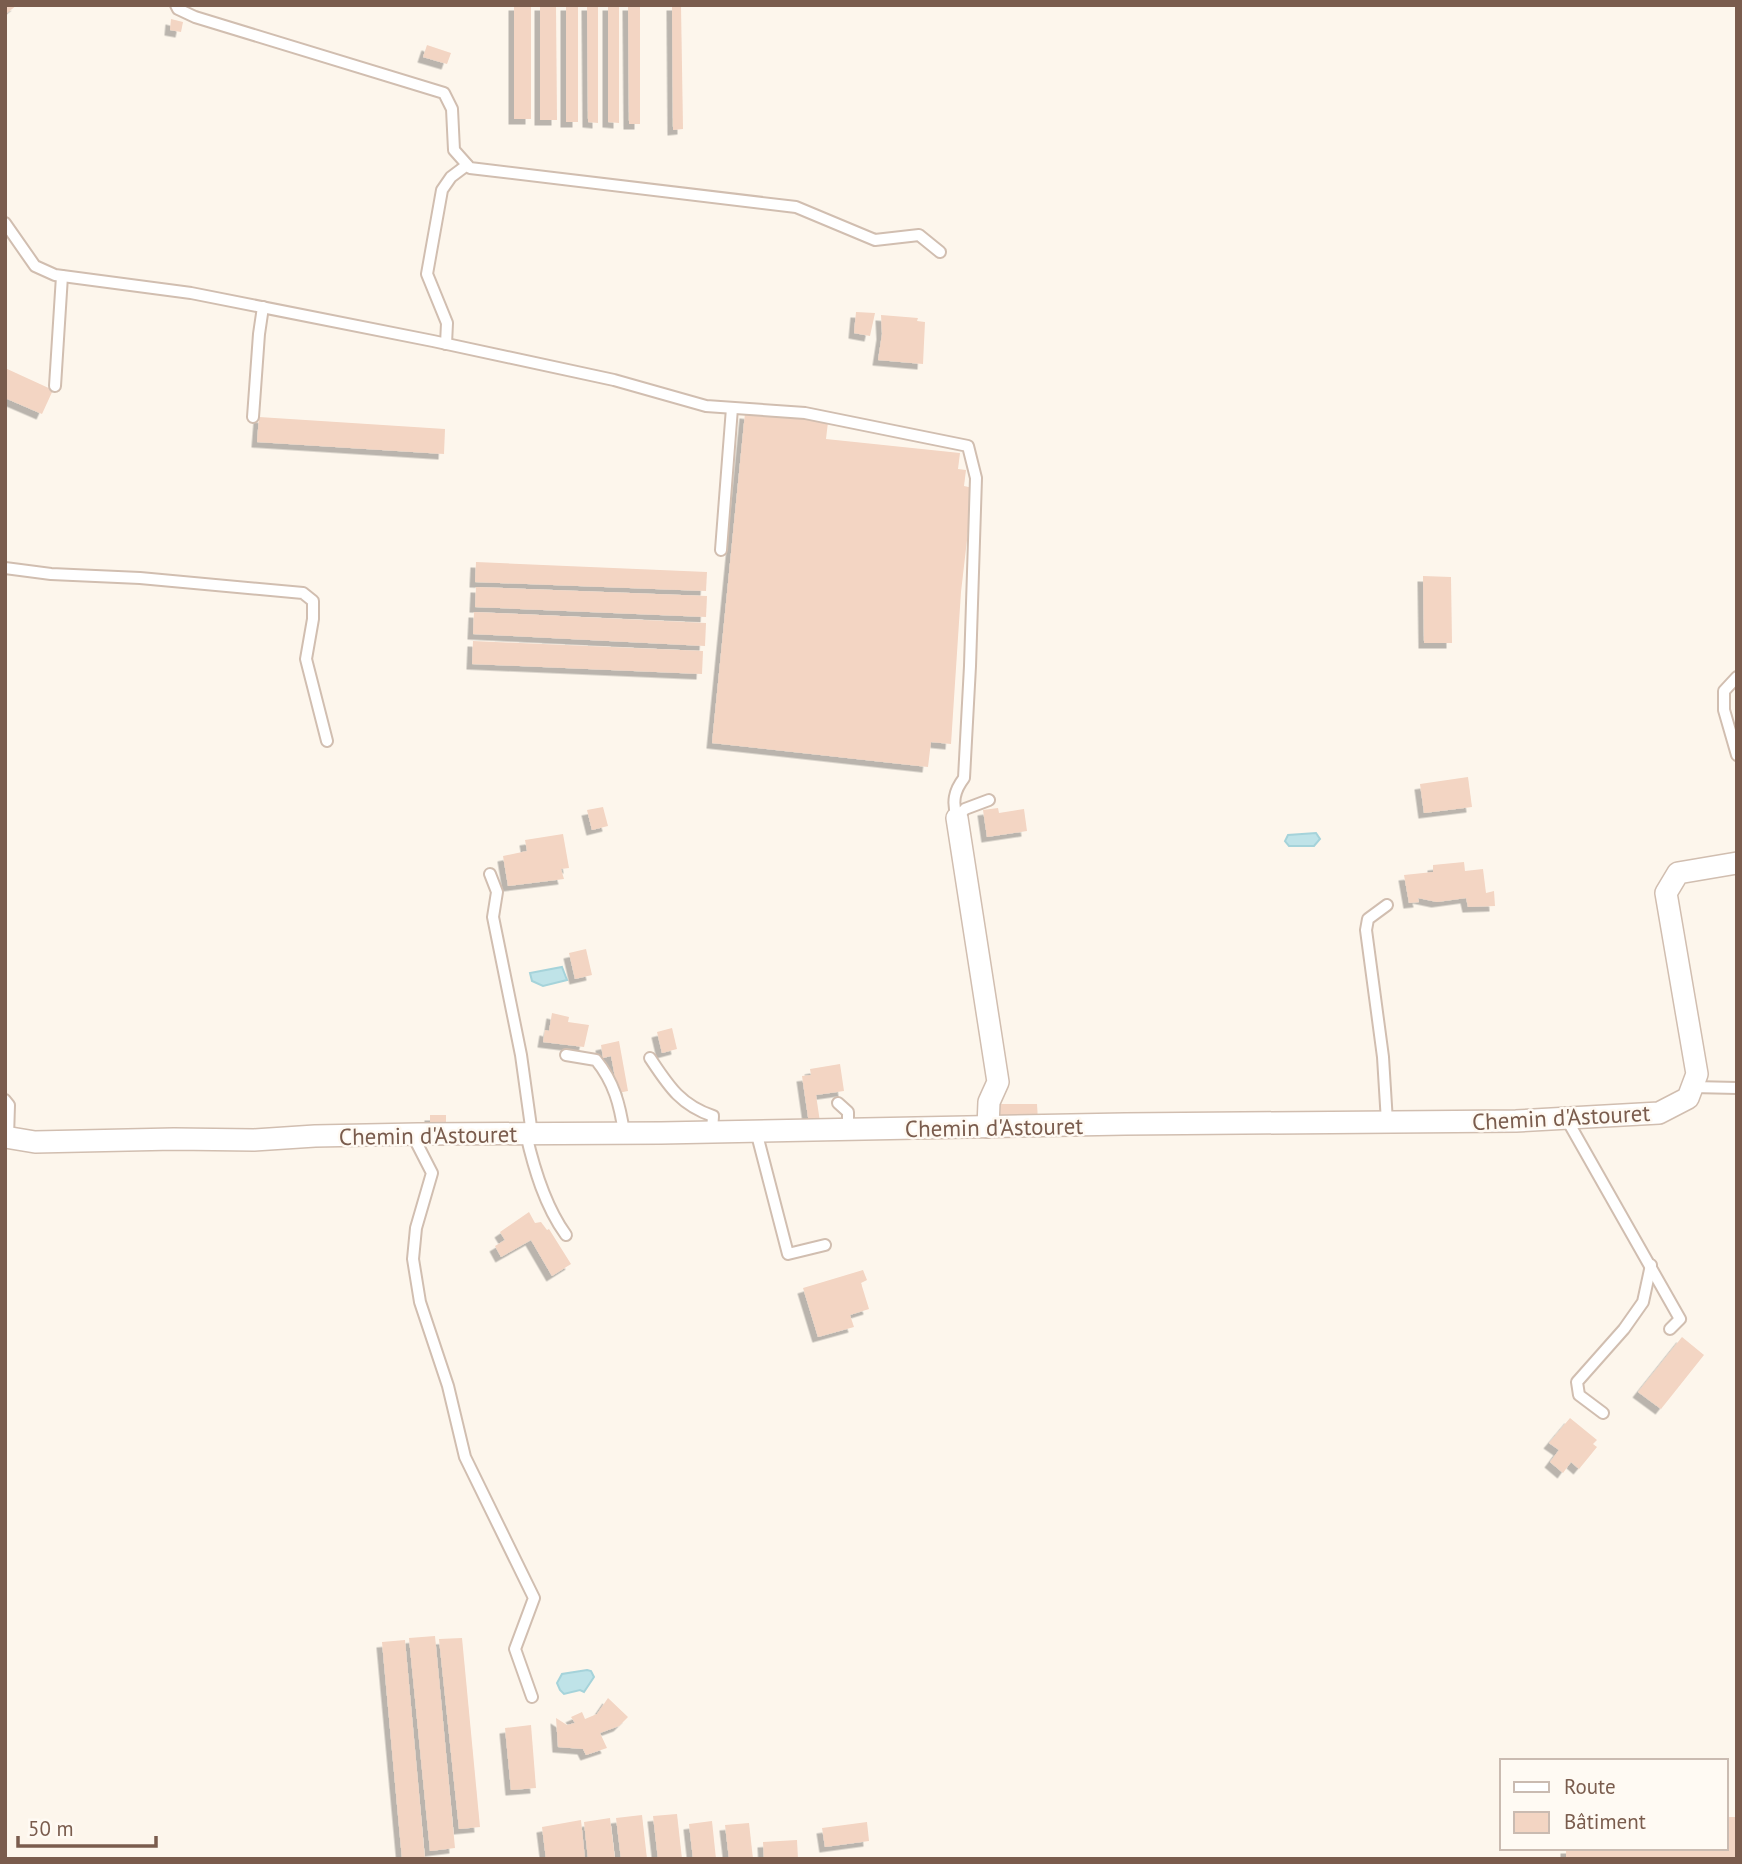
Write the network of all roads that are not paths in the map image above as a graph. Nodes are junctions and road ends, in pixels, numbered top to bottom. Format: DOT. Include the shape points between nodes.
graph roads {
  1 [pos="176,5"];
  2 [pos="467,165"];
  3 [pos="5,223"];
  4 [pos="940,252"];
  5 [pos="62,276"];
  6 [pos="263,307"];
  7 [pos="446,344"];
  8 [pos="55,386"];
  9 [pos="732,408"];
  10 [pos="253,417"];
  11 [pos="721,550"];
  12 [pos="5,568"];
  13 [pos="1737,677"];
  14 [pos="327,741"];
  15 [pos="1737,755"];
  16 [pos="989,800"];
  17 [pos="957,818"];
  18 [pos="1737,863"];
  19 [pos="490,874"];
  20 [pos="1387,905"];
  21 [pos="566,1055"];
  22 [pos="650,1058"];
  23 [pos="1693,1087"];
  24 [pos="1737,1088"];
  25 [pos="5,1100"];
  26 [pos="838,1103"];
  27 [pos="1566,1118"];
  28 [pos="1388,1122"];
  29 [pos="988,1127"];
  30 [pos="848,1129"];
  31 [pos="756,1131"];
  32 [pos="712,1132"];
  33 [pos="624,1133"];
  34 [pos="412,1134"];
  35 [pos="529,1134"];
  36 [pos="7,1137"];
  37 [pos="566,1235"];
  38 [pos="825,1245"];
  39 [pos="1650,1265"];
  40 [pos="1670,1329"];
  41 [pos="1603,1413"];
  42 [pos="532,1697"];
  1 -- 2 [label="lane" via="195,17 444,93 452,109 454,150"];
  2 -- 4 [label="lane" via="796,207 875,240 919,235"];
  2 -- 7 [label="lane" via="442,190 427,274 447,323"];
  3 -- 5 [label="lane" via="35,265"];
  5 -- 6 [label="lane"];
  5 -- 8 [label="lane"];
  6 -- 7 [label="lane"];
  6 -- 10 [label="lane"];
  7 -- 9 [label="lane" via="614,380 706,406"];
  9 -- 11 [label="lane"];
  9 -- 17 [label="lane" via="805,413 968,446 976,478 964,778 955,790"];
  12 -- 14 [label="lane" via="303,593 313,601 306,659"];
  13 -- 15 [label="lane" via="1724,691 1724,710"];
  16 -- 17 [label="lane" via="965,809"];
  17 -- 29 [label="street" via="998,1083 989,1102"];
  18 -- 23 [label="street" via="1678,873 1666,893 1697,1074"];
  19 -- 35 [label="lane" via="497,892 493,917 521,1055"];
  20 -- 28 [label="lane" via="1367,919 1366,930"];
  21 -- 33 [label="lane" via="596,1060 607,1073"];
  22 -- 32 [label="lane" via="685,1102 712,1116"];
  23 -- 24 [label="lane"];
  23 -- 27 [label="street, Chemin d'Astouret" via="1688,1098 1659,1113"];
  25 -- 36 [label="lane" via="9,1105"];
  26 -- 30 [label="lane" via="848,1112"];
  27 -- 28 [label="street, Chemin d'Astouret"];
  27 -- 39 [label="lane"];
  28 -- 29 [label="street, Chemin d'Astouret"];
  29 -- 30 [label="street, Chemin d'Astouret"];
  30 -- 31 [label="street, Chemin d'Astouret"];
  31 -- 32 [label="street, Chemin d'Astouret"];
  31 -- 38 [label="lane" via="788,1254"];
  32 -- 33 [label="street, Chemin d'Astouret"];
  33 -- 35 [label="street, Chemin d'Astouret"];
  34 -- 35 [label="street, Chemin d'Astouret"];
  34 -- 36 [label="street, Chemin d'Astouret" via="34,1142"];
  34 -- 42 [label="lane" via="432,1173 416,1228 415,1279 465,1457 534,1598 514,1649"];
  35 -- 37 [label="lane" via="532,1159 554,1217"];
  39 -- 40 [label="lane" via="1680,1319"];
  39 -- 41 [label="lane" via="1643,1302 1577,1382 1579,1395"];
}
